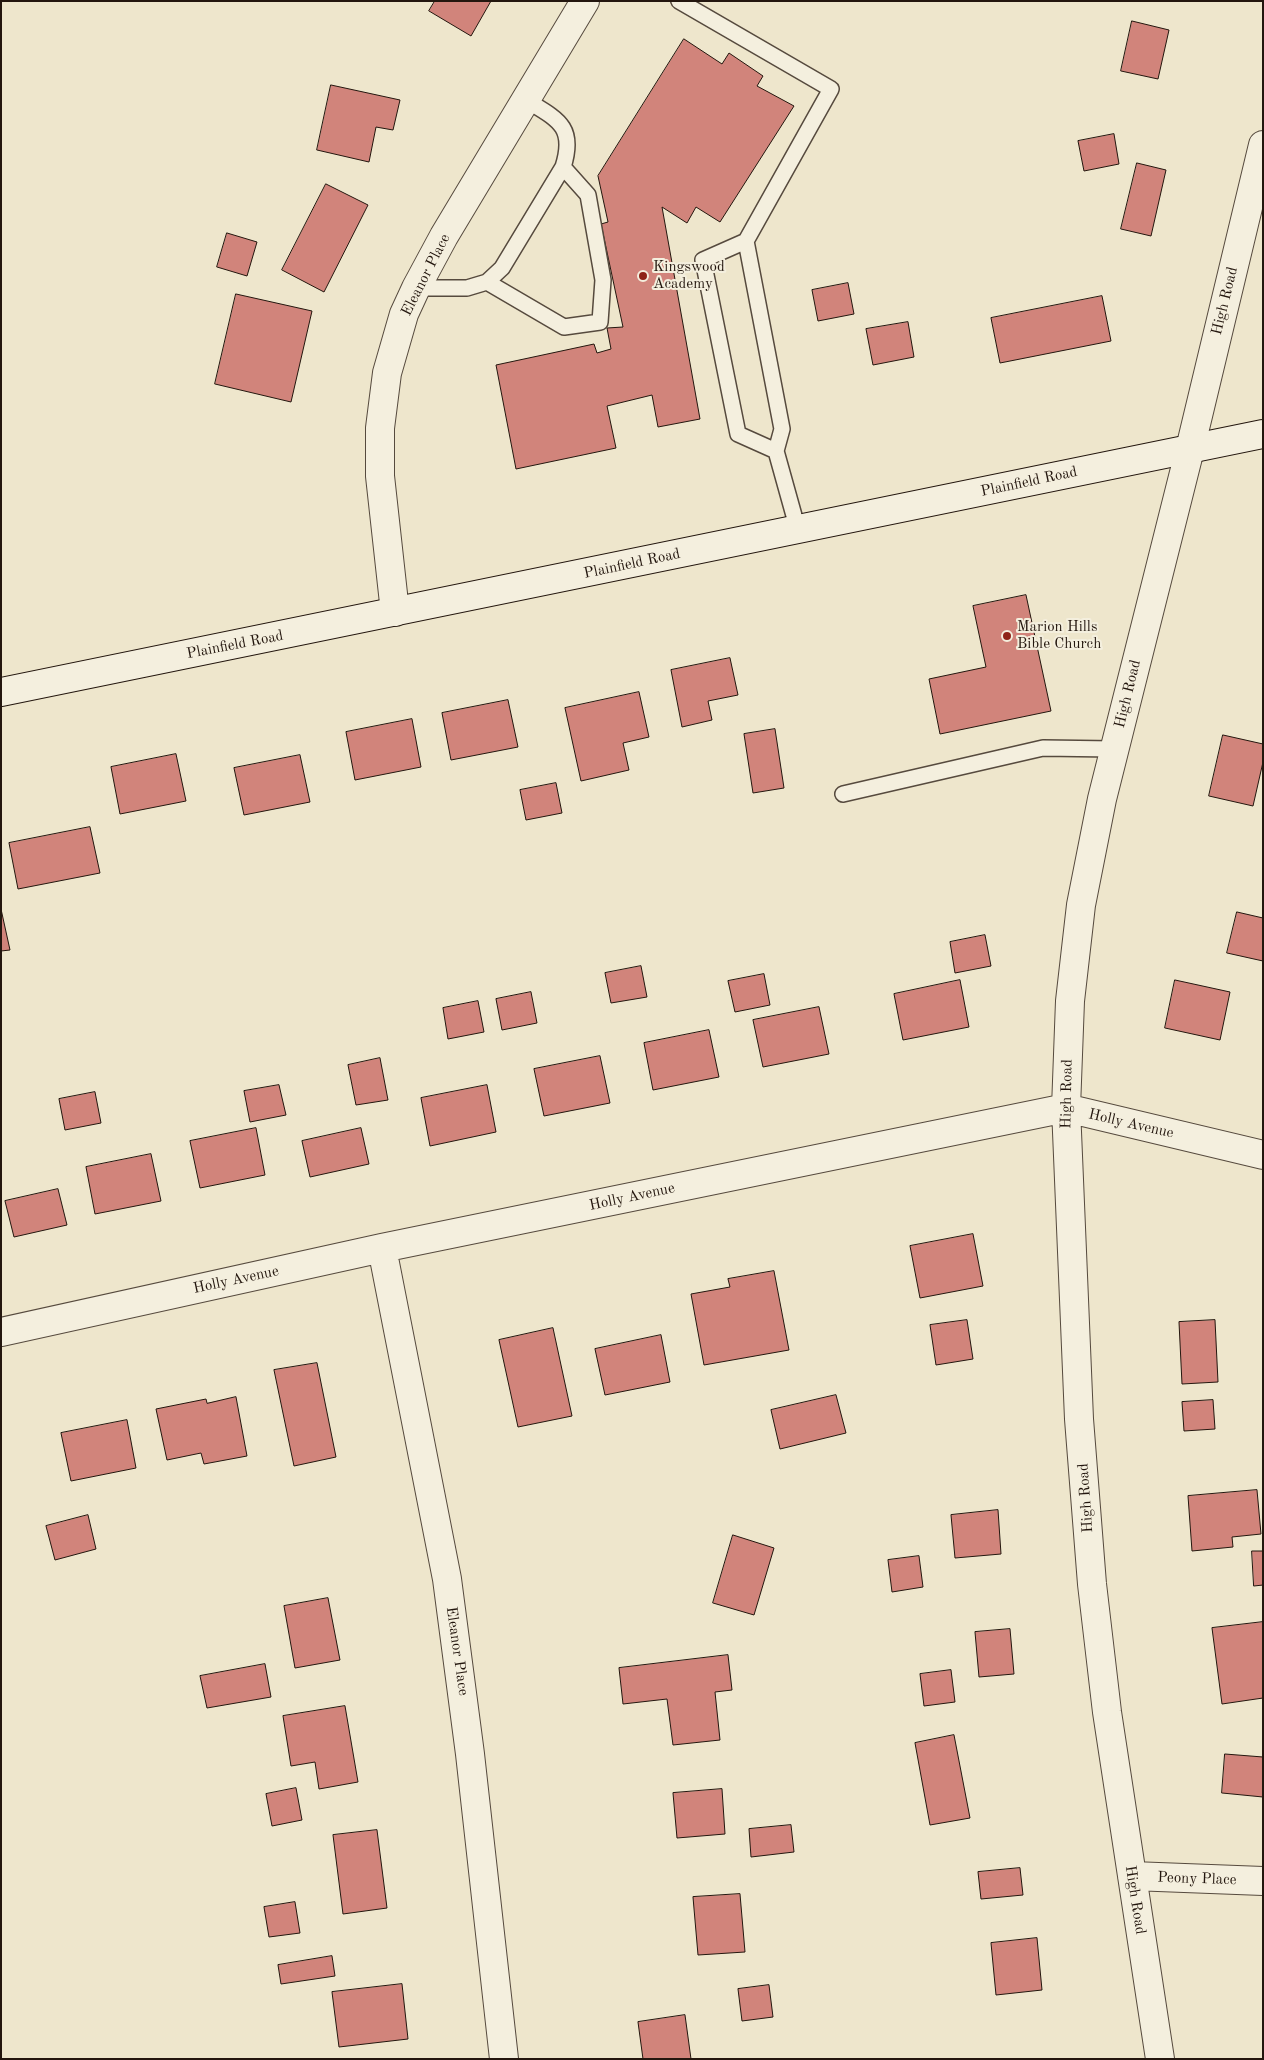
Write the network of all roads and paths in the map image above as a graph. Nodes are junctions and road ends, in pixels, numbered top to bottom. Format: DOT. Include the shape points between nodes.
graph roads {
  1 [pos="585,1"];
  2 [pos="679,1"];
  3 [pos="526,100"];
  4 [pos="1263,145"];
  5 [pos="563,167"];
  6 [pos="746,241"];
  7 [pos="487,282"];
  8 [pos="416,288"];
  9 [pos="1263,434"];
  10 [pos="1190,449"];
  11 [pos="776,451"];
  12 [pos="798,530"];
  13 [pos="395,612"];
  14 [pos="1,692"];
  15 [pos="1114,749"];
  16 [pos="843,794"];
  17 [pos="1066,1108"];
  18 [pos="1263,1155"];
  19 [pos="382,1248"];
  20 [pos="1,1332"];
  21 [pos="1132,1876"];
  22 [pos="1263,1881"];
  23 [pos="504,2059"];
  24 [pos="1160,2059"];
  1 -- 3 [label="street, Eleanor Place"];
  2 -- 6 [label="lane" via="831,89"];
  3 -- 5 [label="lane" via="556,118 567,134 567,155"];
  3 -- 8 [label="street, Eleanor Place"];
  4 -- 10 [label="street, High Road"];
  5 -- 7 [label="lane" via="502,268"];
  5 -- 7 [label="lane" via="588,195 603,280 600,322 564,328"];
  6 -- 11 [label="lane" via="782,430"];
  6 -- 11 [label="lane" via="703,260 738,434"];
  7 -- 8 [label="lane" via="466,288"];
  8 -- 13 [label="street, Eleanor Place" via="404,314 387,373 380,428 380,476"];
  9 -- 10 [label="street, Plainfield Road"];
  10 -- 12 [label="street, Plainfield Road"];
  10 -- 15 [label="street, High Road"];
  11 -- 12 [label="lane"];
  12 -- 13 [label="street, Plainfield Road"];
  13 -- 14 [label="street, Plainfield Road"];
  15 -- 16 [label="lane" via="1044,748"];
  15 -- 17 [label="street, High Road" via="1081,905 1070,1001"];
  17 -- 18 [label="street, Holly Avenue"];
  17 -- 19 [label="street, Holly Avenue"];
  17 -- 21 [label="street, High Road" via="1079,1419 1092,1584 1107,1712"];
  19 -- 20 [label="street, Holly Avenue"];
  19 -- 23 [label="street, Eleanor Place" via="447,1579"];
  21 -- 22 [label="street, Peony Place"];
  21 -- 24 [label="street, High Road"];
}
